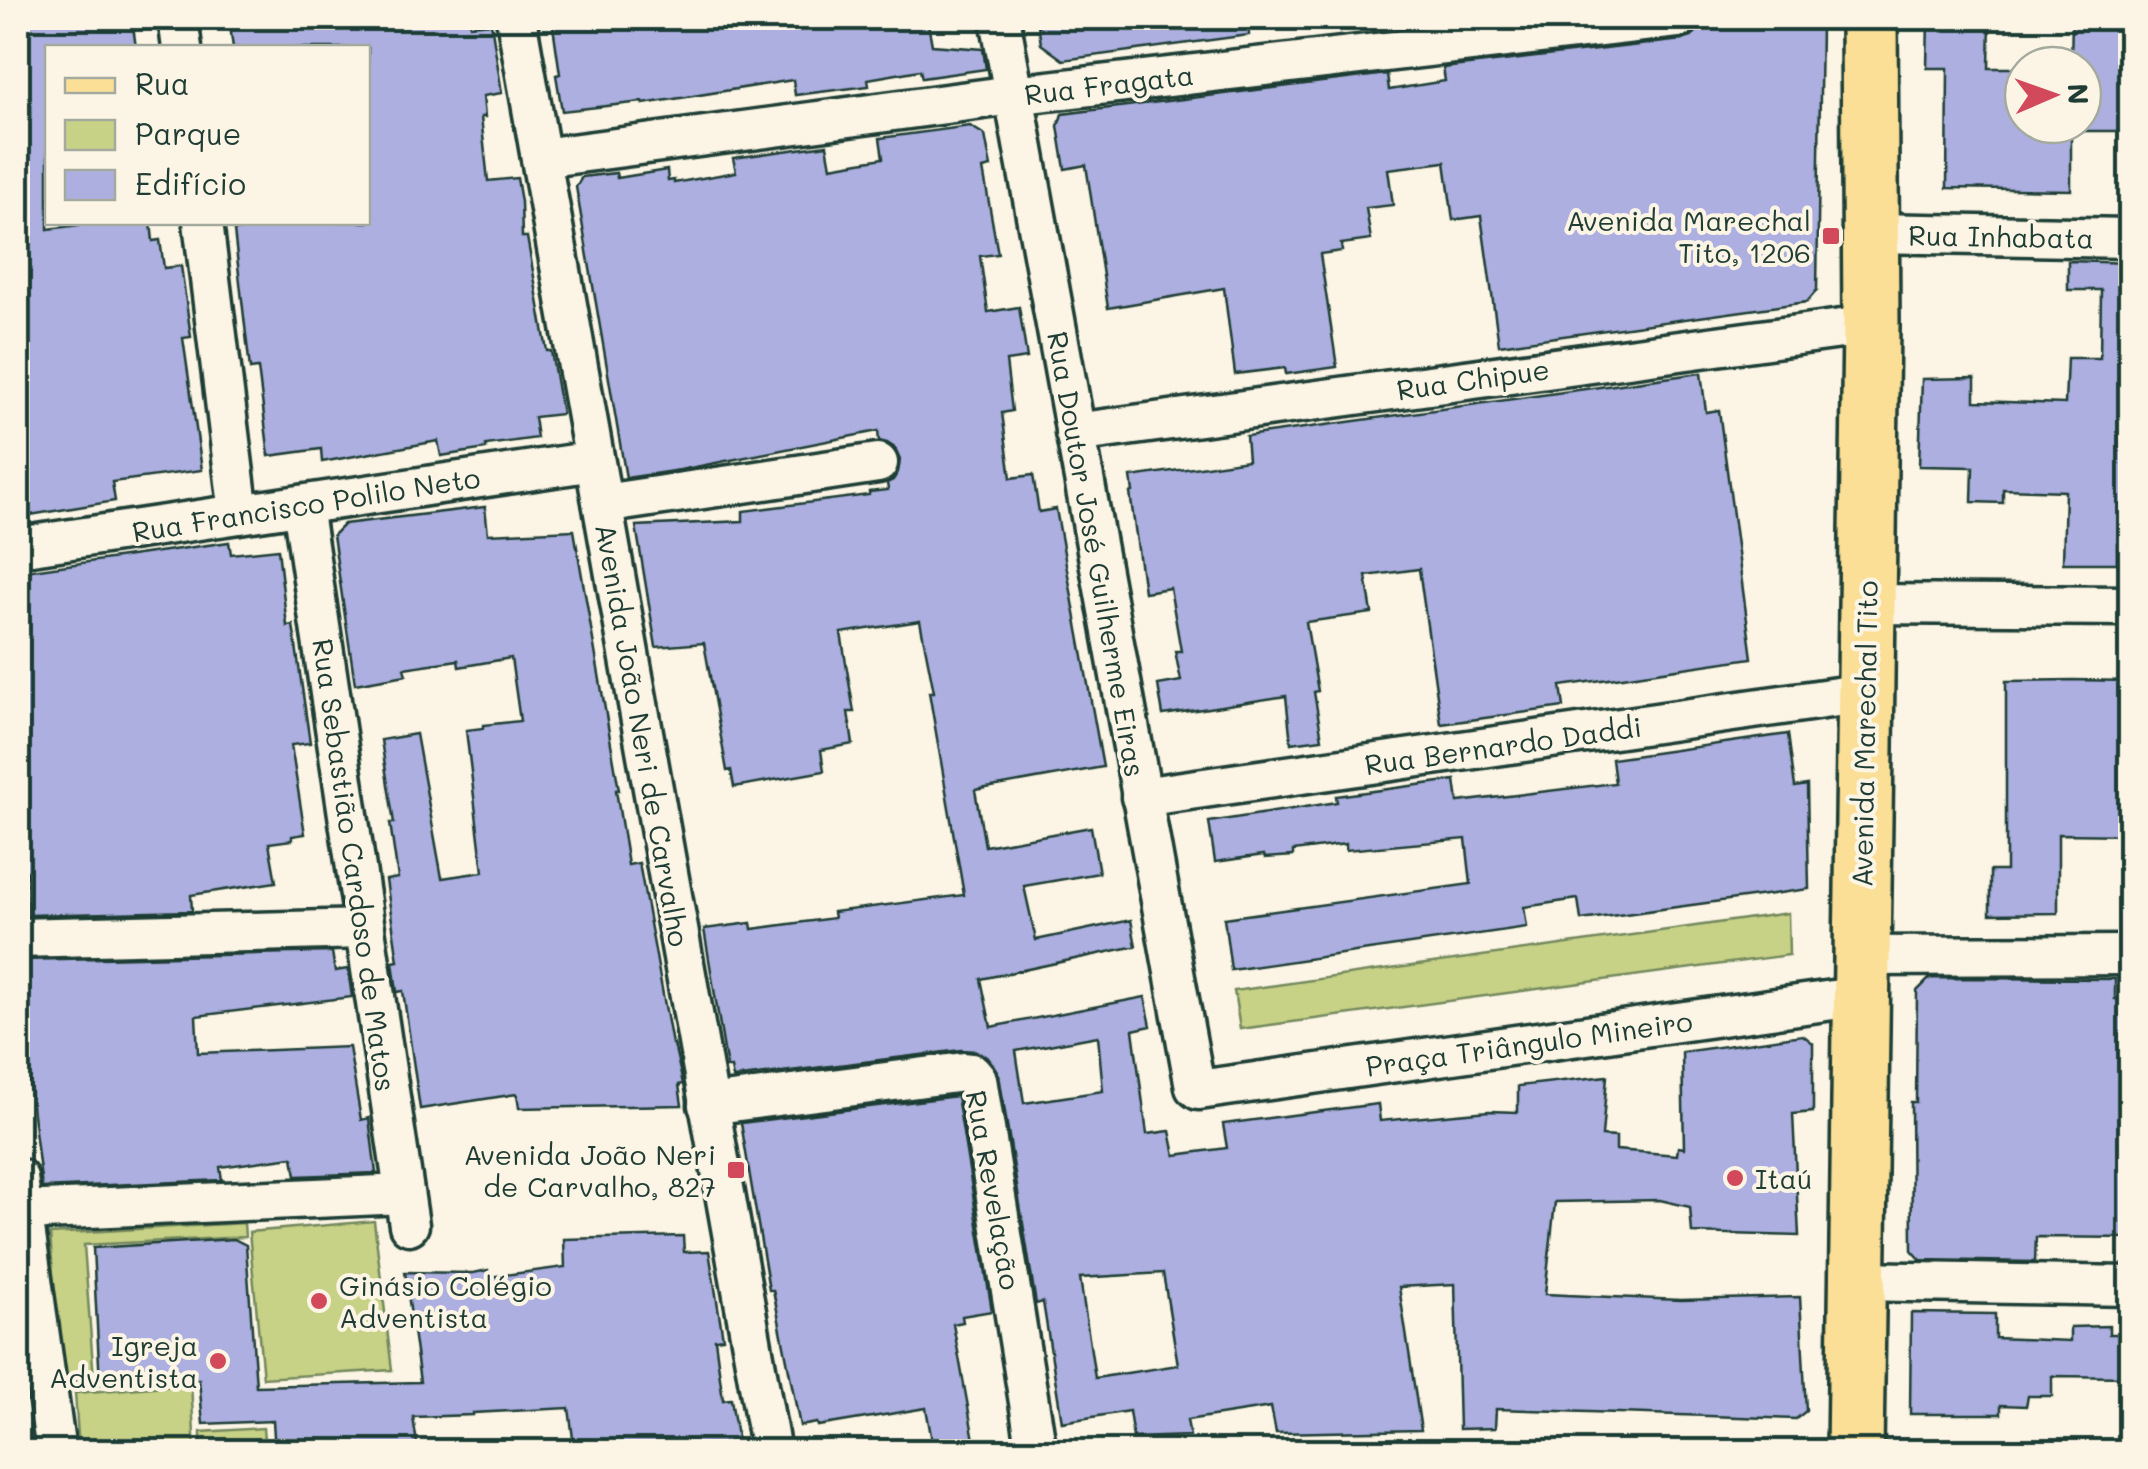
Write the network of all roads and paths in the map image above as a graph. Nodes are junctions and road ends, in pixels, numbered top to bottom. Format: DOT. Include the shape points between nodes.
graph roads {
  1 [pos="178,18"];
  2 [pos="516,18"];
  3 [pos="1000,18"];
  4 [pos="1679,18"];
  5 [pos="1869,18"];
  6 [pos="182,45"];
  7 [pos="1013,95"];
  8 [pos="541,158"];
  9 [pos="203,225"];
  10 [pos="1871,234"];
  11 [pos="2130,238"];
  12 [pos="1871,325"];
  13 [pos="1074,432"];
  14 [pos="594,460"];
  15 [pos="878,463"];
  16 [pos="603,504"];
  17 [pos="302,505"];
  18 [pos="239,514"];
  19 [pos="18,547"];
  20 [pos="1866,604"];
  21 [pos="2130,606"];
  22 [pos="1865,693"];
  23 [pos="1141,796"];
  24 [pos="365,930"];
  25 [pos="18,938"];
  26 [pos="2130,955"];
  27 [pos="1861,976"];
  28 [pos="1196,1088"];
  29 [pos="708,1106"];
  30 [pos="20,1194"];
  31 [pos="1857,1281"];
  32 [pos="2130,1286"];
  33 [pos="56,1452"];
  34 [pos="771,1452"];
  35 [pos="1037,1452"];
  36 [pos="1856,1452"];
  1 -- 6 [label="street"];
  2 -- 8 [label="street, Avenida João Neri de Carvalho"];
  3 -- 7 [label="street, Rua Doutor José Guilherme Eiras"];
  4 -- 7 [label="street, Rua Fragata"];
  5 -- 10 [label="main road, Avenida Marechal Tito"];
  7 -- 8 [label="street, Rua Fragata"];
  7 -- 13 [label="street, Rua Doutor José Guilherme Eiras"];
  8 -- 14 [label="street, Avenida João Neri de Carvalho"];
  9 -- 18 [label="street"];
  10 -- 11 [label="street, Rua Inhabata"];
  10 -- 12 [label="main road, Avenida Marechal Tito"];
  12 -- 13 [label="street, Rua Chipue"];
  12 -- 20 [label="main road, Avenida Marechal Tito"];
  13 -- 23 [label="street, Rua Doutor José Guilherme Eiras"];
  14 -- 16 [label="street, Avenida João Neri de Carvalho"];
  14 -- 17 [label="street, Rua Francisco Polilo Neto"];
  15 -- 16 [label="street"];
  16 -- 29 [label="street, Avenida João Neri de Carvalho"];
  17 -- 18 [label="street, Rua Francisco Polilo Neto"];
  17 -- 24 [label="street, Rua Sebastião Cardoso de Matos"];
  18 -- 19 [label="street, Rua Francisco Polilo Neto"];
  20 -- 21 [label="street"];
  20 -- 22 [label="main road, Avenida Marechal Tito"];
  22 -- 23 [label="street, Rua Bernardo Daddi"];
  22 -- 27 [label="main road, Avenida Marechal Tito"];
  23 -- 28 [label="street, Rua Doutor José Guilherme Eiras"];
  24 -- 25 [label="street"];
  24 -- 30 [label="street, Rua Sebastião Cardoso de Matos" via="406,1209"];
  26 -- 27 [label="street, Praça Triângulo Mineiro"];
  27 -- 28 [label="street, Praça Triângulo Mineiro"];
  27 -- 31 [label="main road, Avenida Marechal Tito"];
  29 -- 34 [label="street, Avenida João Neri de Carvalho"];
  29 -- 35 [label="street, Rua Revelação" via="972,1073"];
  30 -- 33 [label="street"];
  31 -- 32 [label="street"];
  31 -- 36 [label="main road, Avenida Marechal Tito"];
}
